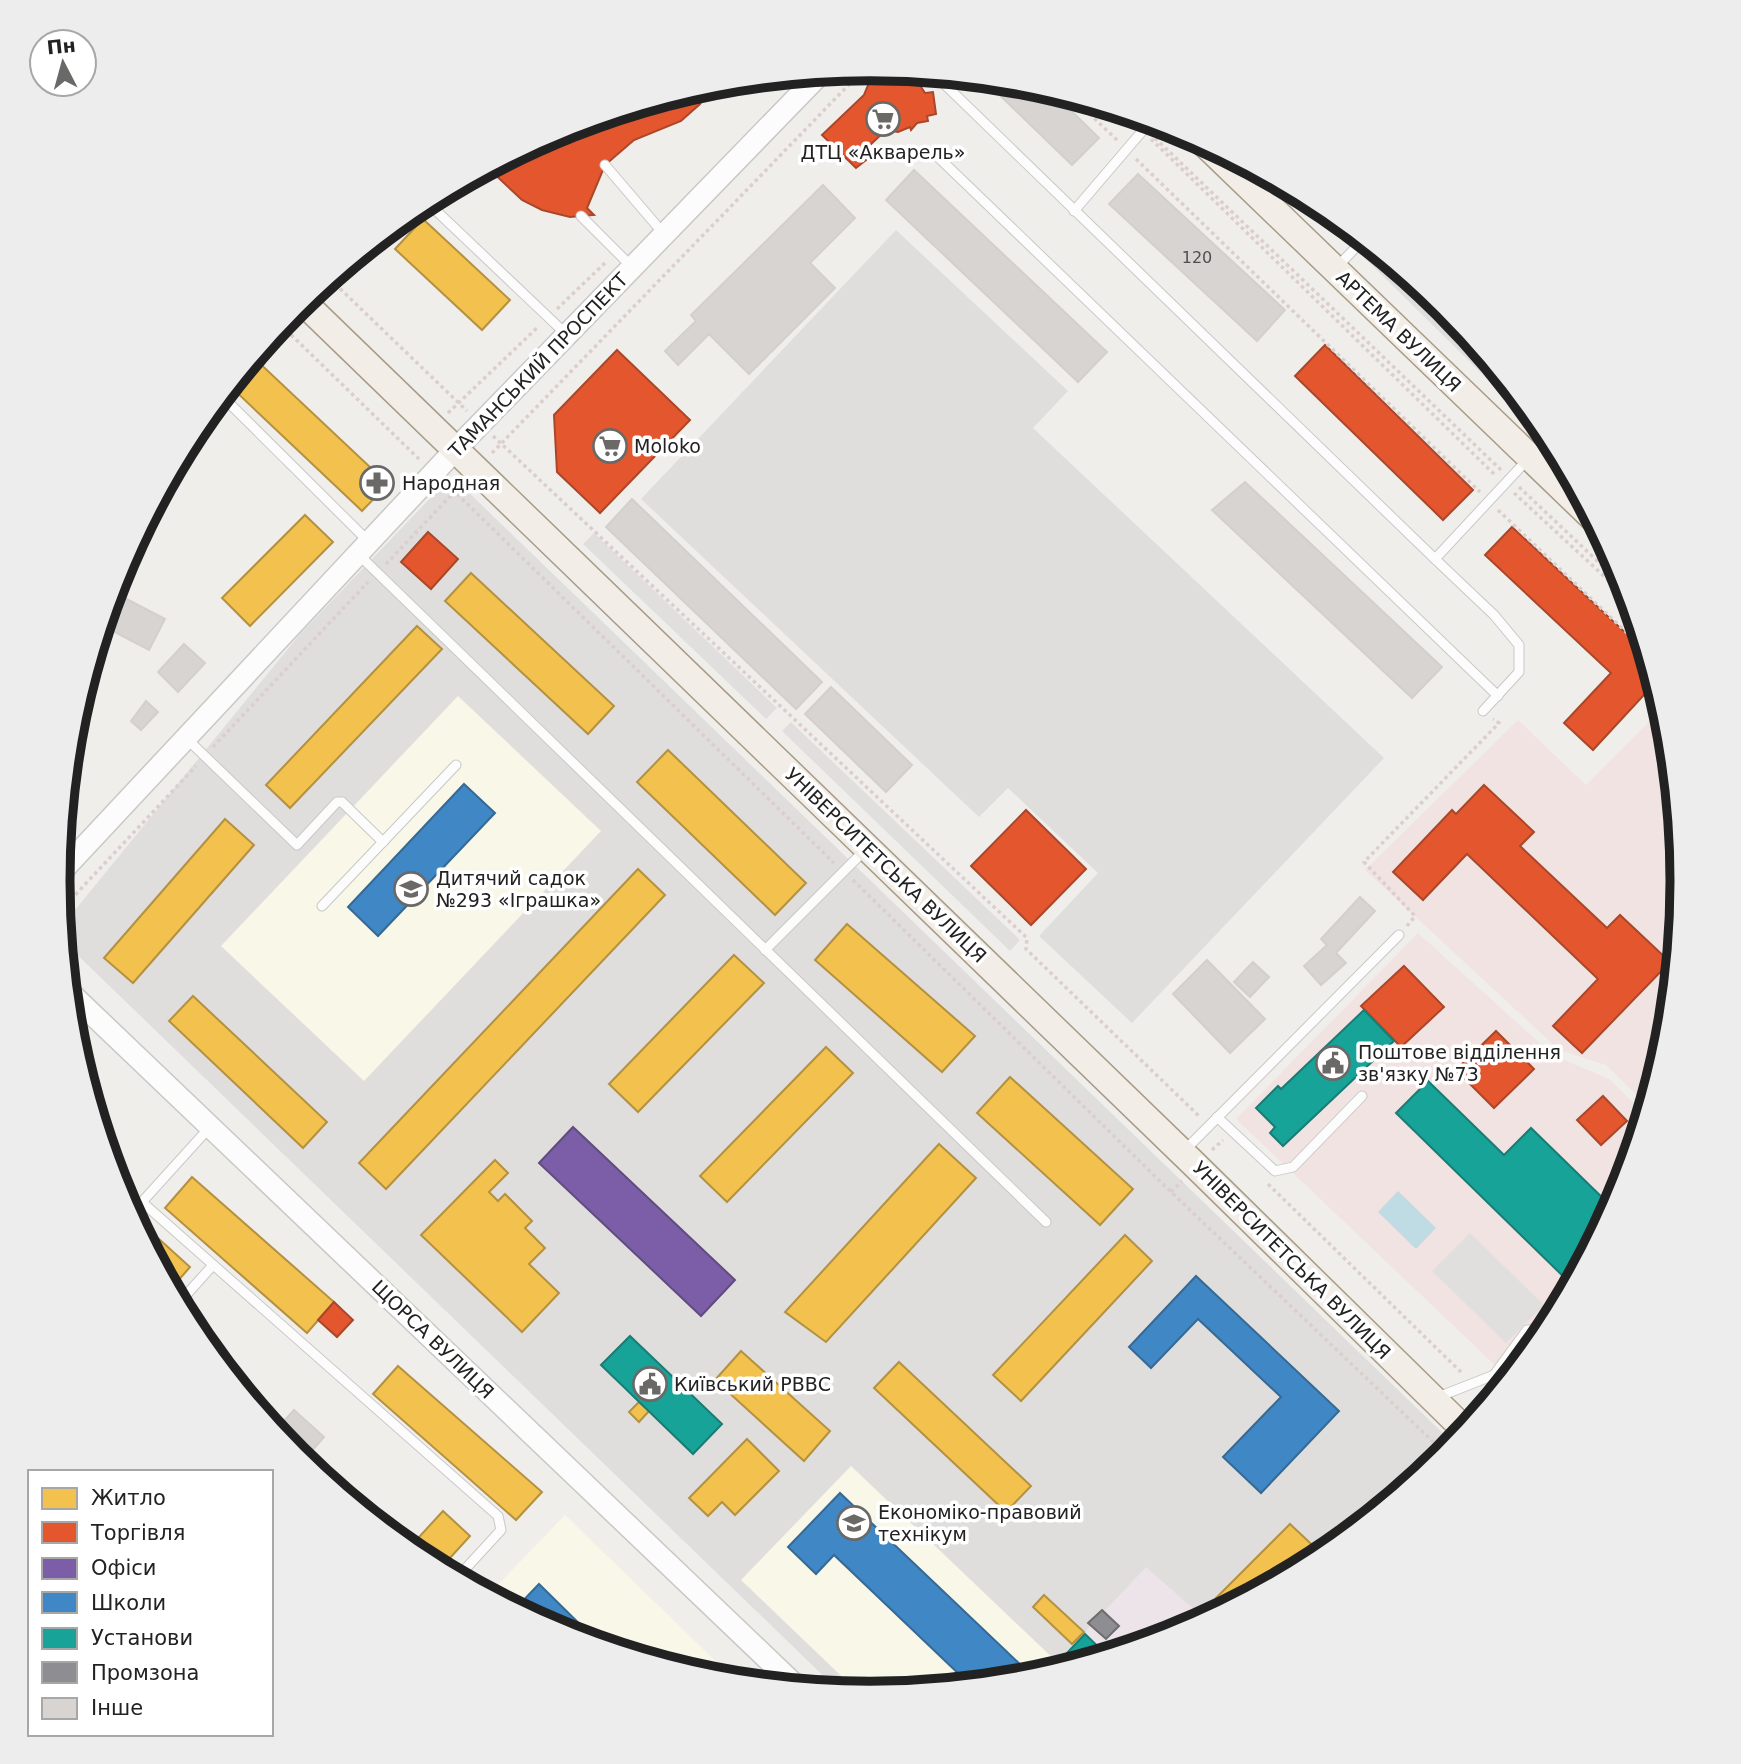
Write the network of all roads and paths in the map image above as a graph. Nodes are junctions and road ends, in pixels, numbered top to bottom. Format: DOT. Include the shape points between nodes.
graph roads {
  1 [pos="811,84"];
  2 [pos="945,85"];
  3 [pos="1087,112"];
  4 [pos="1143,130"];
  5 [pos="1153,133"];
  6 [pos="1153,133"];
  7 [pos="1126,150"];
  8 [pos="939,157"];
  9 [pos="605,165"];
  10 [pos="1226,165"];
  11 [pos="436,210"];
  12 [pos="1074,211"];
  13 [pos="581,216"];
  14 [pos="664,235"];
  15 [pos="1357,246"];
  16 [pos="616,251"];
  17 [pos="632,268"];
  18 [pos="1334,269"];
  19 [pos="337,286"];
  20 [pos="311,310"];
  21 [pos="548,317"];
  22 [pos="288,333"];
  23 [pos="567,335"];
  24 [pos="229,403"];
  25 [pos="459,404"];
  26 [pos="481,424"];
  27 [pos="433,427"];
  28 [pos="456,449"];
  29 [pos="409,450"];
  30 [pos="1530,458"];
  31 [pos="434,473"];
  32 [pos="1508,482"];
  33 [pos="1573,499"];
  34 [pos="1489,501"];
  35 [pos="363,548"];
  36 [pos="1435,559"];
  37 [pos="1608,572"];
  38 [pos="1613,583"];
  39 [pos="1633,639"];
  40 [pos="1498,696"];
  41 [pos="1483,711"];
  42 [pos="186,738"];
  43 [pos="456,765"];
  44 [pos="383,842"];
  45 [pos="868,848"];
  46 [pos="71,861"];
  47 [pos="844,872"];
  48 [pos="322,906"];
  49 [pos="1399,935"];
  50 [pos="765,950"];
  51 [pos="79,1002"];
  52 [pos="1362,1097"];
  53 [pos="1217,1117"];
  54 [pos="211,1126"];
  55 [pos="1209,1126"];
  56 [pos="1233,1149"];
  57 [pos="1182,1152"];
  58 [pos="1263,1179"];
  59 [pos="1045,1222"];
  60 [pos="213,1265"];
  61 [pos="186,1296"];
  62 [pos="1534,1330"];
  63 [pos="1494,1375"];
  64 [pos="1499,1377"];
  65 [pos="1473,1383"];
  66 [pos="1485,1395"];
  67 [pos="1433,1399"];
  68 [pos="1459,1424"];
  69 [pos="1438,1447"];
  70 [pos="463,1571"];
  71 [pos="787,1678"];
  1 -- 14 [label="street, ТАМАНСЬКИЙ ПРОСПЕКТ"];
  2 -- 12 [label="lane"];
  3 -- 7 [label="path"];
  4 -- 7 [label="lane"];
  5 -- 32 [label="path" via="1318,305"];
  6 -- 32 [label="path"];
  7 -- 12 [label="lane"];
  7 -- 34 [label="path"];
  8 -- 40 [label="lane"];
  9 -- 14 [label="lane"];
  10 -- 18 [label="main road, АРТЕМА ВУЛИЦЯ"];
  11 -- 21 [label="lane"];
  12 -- 36 [label="lane"];
  13 -- 16 [label="lane"];
  14 -- 17 [label="street, ТАМАНСЬКИЙ ПРОСПЕКТ"];
  15 -- 18 [label="lane"];
  16 -- 17 [label="lane"];
  16 -- 21 [label="path"];
  17 -- 23 [label="street, ТАМАНСЬКИЙ ПРОСПЕКТ"];
  18 -- 30 [label="main road, АРТЕМА ВУЛИЦЯ"];
  19 -- 25 [label="path"];
  20 -- 27 [label="main road, УНІВЕРСИТЕТСЬКА ВУЛИЦЯ"];
  21 -- 23 [label="lane"];
  21 -- 25 [label="path"];
  22 -- 29 [label="path"];
  23 -- 26 [label="street, ТАМАНСЬКИЙ ПРОСПЕКТ"];
  24 -- 35 [label="lane"];
  25 -- 26 [label="path"];
  25 -- 27 [label="path"];
  26 -- 28 [label="street, ТАМАНСЬКИЙ ПРОСПЕКТ"];
  26 -- 55 [label="path" via="1027,938 1027,949"];
  27 -- 28 [label="main road, УНІВЕРСИТЕТСЬКА ВУЛИЦЯ"];
  27 -- 29 [label="path"];
  28 -- 31 [label="street, ТАМАНСЬКИЙ ПРОСПЕКТ"];
  28 -- 45 [label="main road, УНІВЕРСИТЕТСЬКА ВУЛИЦЯ"];
  29 -- 31 [label="path"];
  30 -- 32 [label="lane"];
  30 -- 33 [label="main road, АРТЕМА ВУЛИЦЯ"];
  31 -- 35 [label="street, ТАМАНСЬКИЙ ПРОСПЕКТ"];
  31 -- 47 [label="path"];
  32 -- 34 [label="lane"];
  32 -- 37 [label="path"];
  32 -- 38 [label="path"];
  34 -- 36 [label="lane"];
  34 -- 39 [label="path"];
  35 -- 42 [label="street, ТАМАНСЬКИЙ ПРОСПЕКТ"];
  35 -- 50 [label="lane"];
  36 -- 40 [label="lane" via="1519,645 1519,672"];
  40 -- 41 [label="lane"];
  41 -- 49 [label="path" via="1499,723 1364,862 1415,916"];
  42 -- 44 [label="lane" via="297,845 337,802"];
  42 -- 46 [label="street, ТАМАНСЬКИЙ ПРОСПЕКТ"];
  43 -- 44 [label="lane"];
  44 -- 48 [label="lane"];
  45 -- 47 [label="lane"];
  45 -- 57 [label="main road, УНІВЕРСИТЕТСЬКА ВУЛИЦЯ"];
  47 -- 50 [label="lane"];
  47 -- 69 [label="path"];
  49 -- 53 [label="lane"];
  50 -- 59 [label="lane"];
  51 -- 54 [label="street, ЩОРСА ВУЛИЦЯ"];
  52 -- 53 [label="lane" via="1293,1167 1281,1172"];
  53 -- 55 [label="lane"];
  54 -- 60 [label="lane" via="142,1202"];
  54 -- 71 [label="street, ЩОРСА ВУЛИЦЯ"];
  55 -- 56 [label="path"];
  55 -- 57 [label="lane"];
  57 -- 67 [label="main road, УНІВЕРСИТЕТСЬКА ВУЛИЦЯ"];
  58 -- 65 [label="path"];
  60 -- 61 [label="lane"];
  60 -- 70 [label="lane" via="498,1516 501,1530"];
  62 -- 63 [label="lane" via="1527,1330"];
  63 -- 64 [label="lane"];
  63 -- 65 [label="lane"];
  65 -- 66 [label="path"];
  65 -- 67 [label="lane"];
  67 -- 68 [label="main road, УНІВЕРСИТЕТСЬКА ВУЛИЦЯ"];
}
